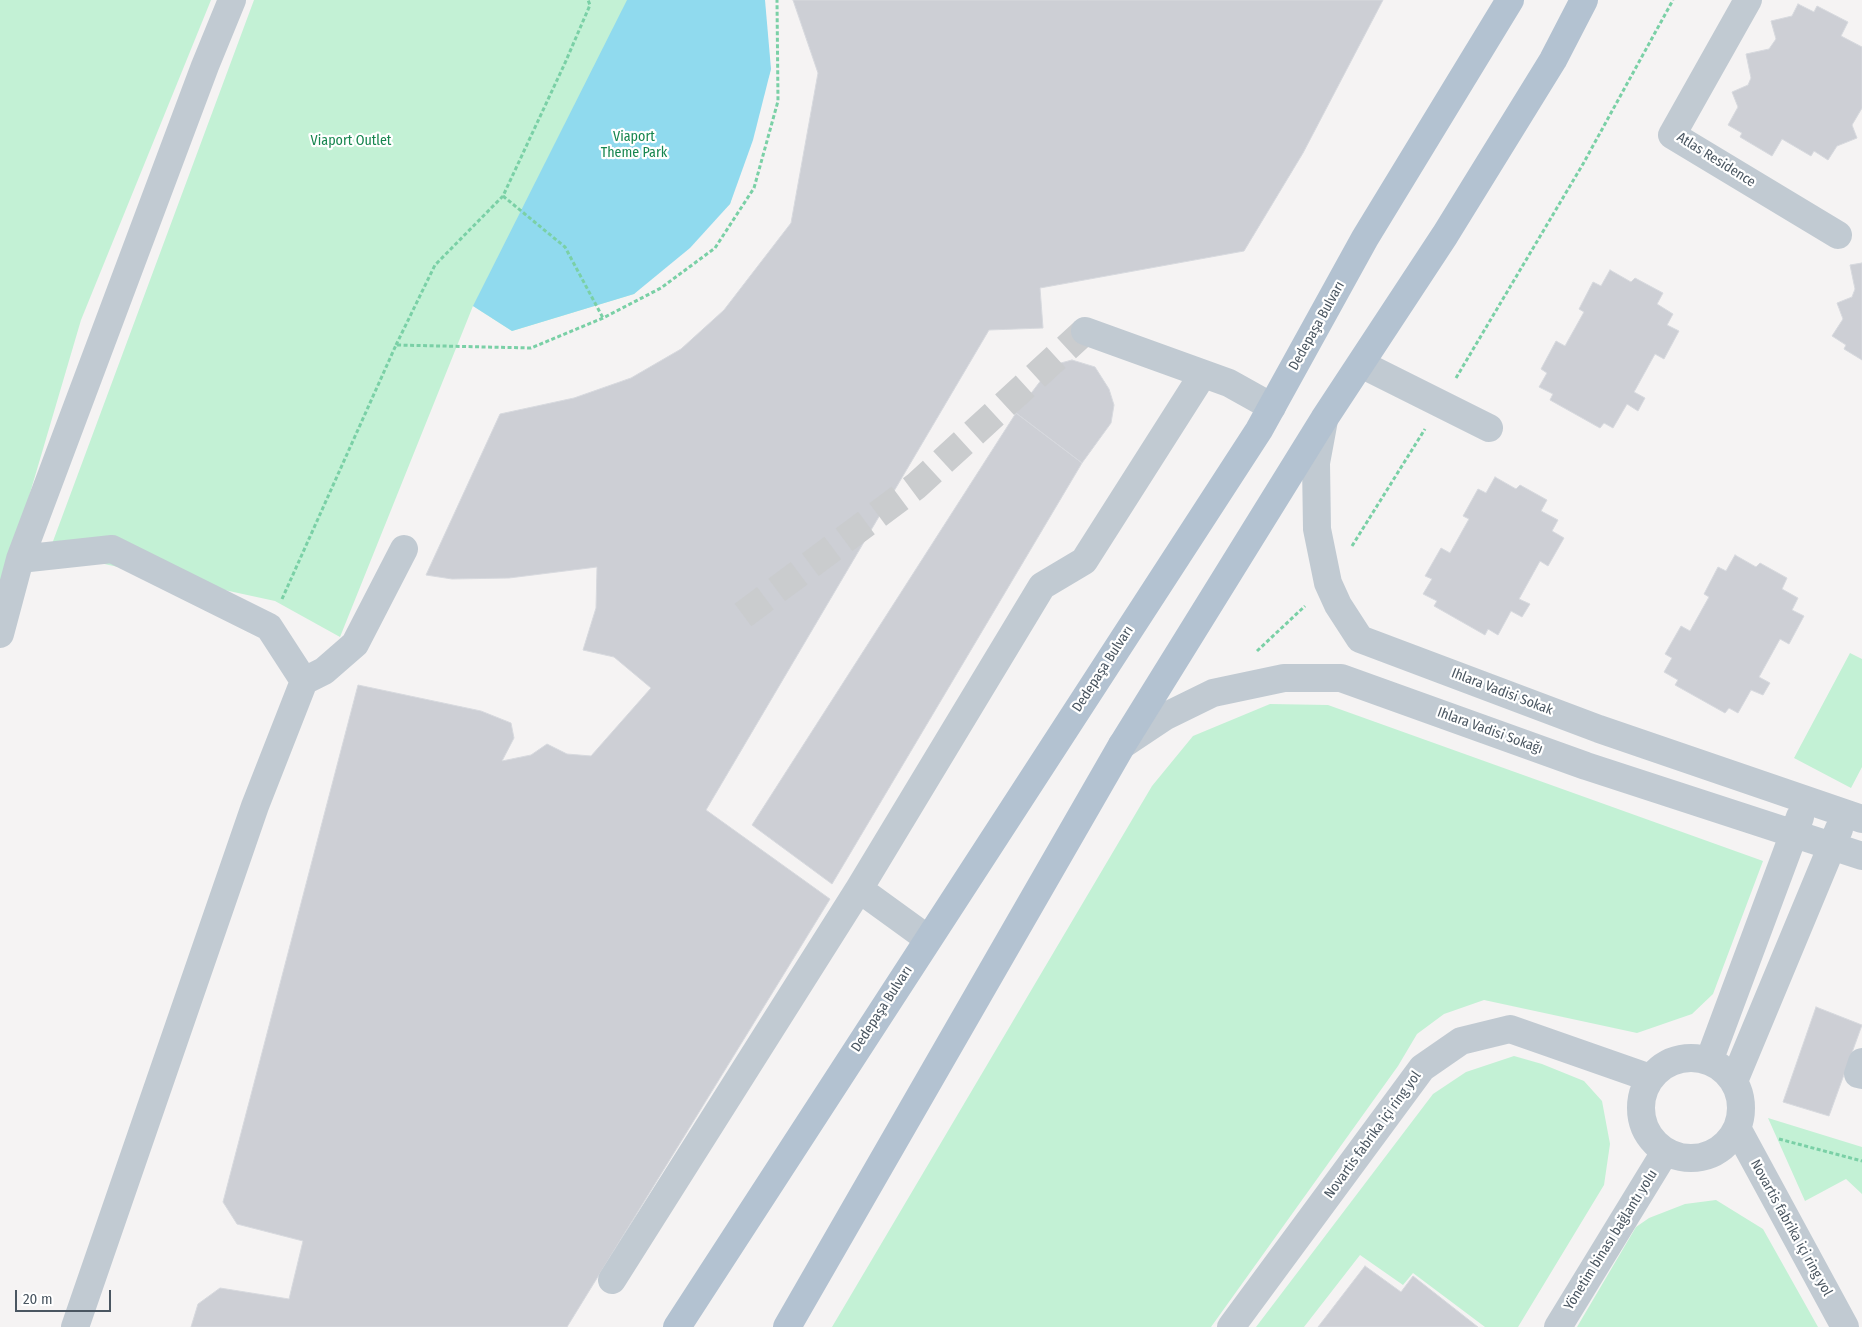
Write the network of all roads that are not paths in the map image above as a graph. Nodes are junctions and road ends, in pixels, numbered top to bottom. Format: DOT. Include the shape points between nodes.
graph roads {
  1 [pos="232,0"];
  2 [pos="1510,0"];
  3 [pos="1584,0"];
  4 [pos="1748,0"];
  5 [pos="1838,235"];
  6 [pos="1086,331"];
  7 [pos="1360,364"];
  8 [pos="1202,374"];
  9 [pos="1272,407"];
  10 [pos="1324,419"];
  11 [pos="1489,428"];
  12 [pos="404,549"];
  13 [pos="20,559"];
  14 [pos="0,634"];
  15 [pos="304,681"];
  16 [pos="1122,746"];
  17 [pos="1806,802"];
  18 [pos="1854,817"];
  19 [pos="1792,832"];
  20 [pos="1831,845"];
  21 [pos="1862,856"];
  22 [pos="859,889"];
  23 [pos="928,938"];
  24 [pos="1709,1061"];
  25 [pos="1862,1062"];
  26 [pos="1862,1075"];
  27 [pos="1650,1078"];
  28 [pos="1734,1081"];
  29 [pos="1737,1128"];
  30 [pos="1665,1152"];
  31 [pos="612,1280"];
  32 [pos="75,1327"];
  33 [pos="677,1327"];
  34 [pos="787,1327"];
  35 [pos="1231,1327"];
  36 [pos="1558,1327"];
  37 [pos="1845,1327"];
  1 -- 13 [label="street"];
  2 -- 9 [label="main road, Dedepaşa Bulvarı" via="1366,238"];
  3 -- 7 [label="main road" via="1553,60 1461,210"];
  4 -- 5 [label="street, Atlas Residence" via="1672,134"];
  6 -- 8 [label="street"];
  7 -- 10 [label="main road"];
  7 -- 11 [label="street"];
  8 -- 9 [label="street" via="1229,383"];
  8 -- 22 [label="street" via="1084,561 1042,586"];
  9 -- 23 [label="main road, Dedepaşa Bulvarı"];
  10 -- 16 [label="main road"];
  10 -- 17 [label="street, Ihlara Vadisi Sokak" via="1316,464 1317,528 1328,584 1360,639"];
  12 -- 15 [label="street" via="356,644 324,671"];
  13 -- 14 [label="street"];
  13 -- 15 [label="street" via="112,549 269,627"];
  15 -- 32 [label="street" via="252,815"];
  16 -- 19 [label="street, Ihlara Vadisi Sokağı" via="1164,717 1213,693 1284,678 1341,678 1586,766"];
  16 -- 34 [label="main road"];
  17 -- 18 [label="street, Ihlara Vadisi Sokak"];
  17 -- 19 [label="street"];
  18 -- 20 [label="street"];
  19 -- 20 [label="street, Ihlara Vadisi Sokağı"];
  19 -- 24 [label="street"];
  20 -- 21 [label="street, Ihlara Vadisi Sokağı"];
  20 -- 28 [label="street"];
  22 -- 23 [label="street"];
  22 -- 31 [label="street"];
  23 -- 33 [label="main road, Dedepaşa Bulvarı"];
  24 -- 27 [label="street" via="1677,1059 1662,1066"];
  24 -- 28 [label="street"];
  25 -- 26 [label="street" via="1858,1074"];
  27 -- 30 [label="street" via="1642,1093 1643,1127 1652,1142"];
  27 -- 35 [label="street, Novartis fabrika içi ring yol" via="1510,1029 1460,1041 1422,1068"];
  28 -- 29 [label="street" via="1740,1096 1741,1113"];
  29 -- 30 [label="street" via="1728,1143 1698,1159 1681,1158"];
  29 -- 37 [label="street, Novartis fabrika içi ring yol"];
  30 -- 36 [label="street, Yönetim binası bağlantı yolu"];
}
